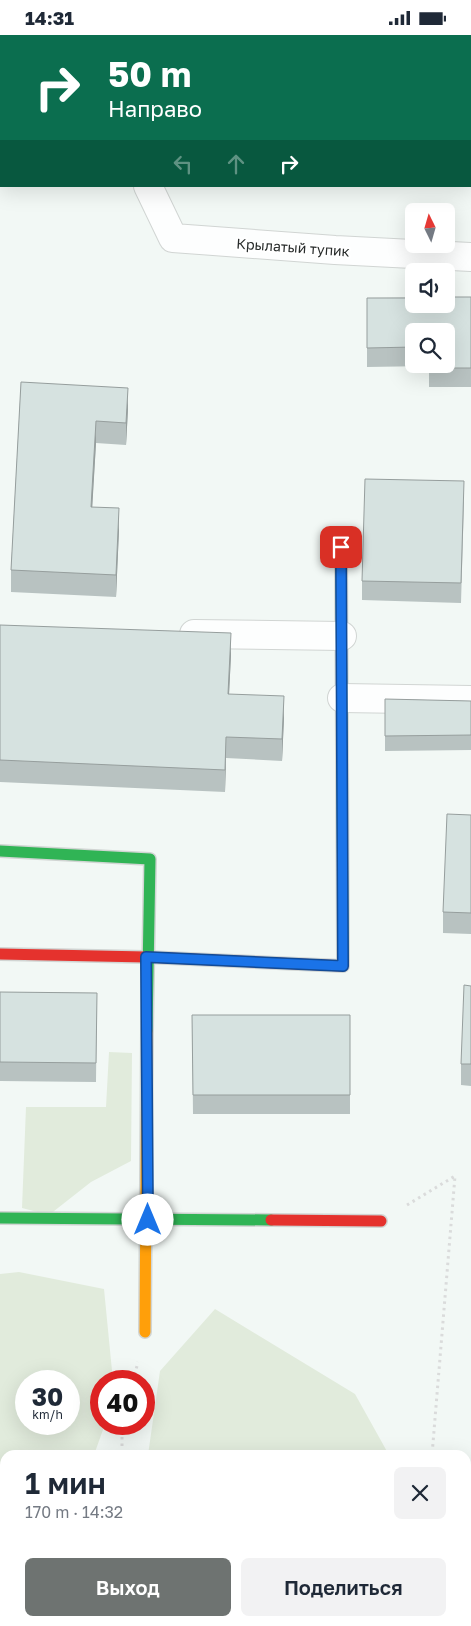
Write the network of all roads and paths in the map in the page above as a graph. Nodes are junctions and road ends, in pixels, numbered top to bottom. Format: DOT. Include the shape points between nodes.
graph roads {
  1 [pos="148,187"];
  2 [pos="471,257"];
  3 [pos="341,547"];
  4 [pos="166,633"];
  5 [pos="342,636"];
  6 [pos="342,698"];
  7 [pos="471,699"];
  8 [pos="0,851"];
  9 [pos="0,954"];
  10 [pos="146,957"];
  11 [pos="0,1218"];
  12 [pos="148,1220"];
  13 [pos="381,1221"];
  14 [pos="145,1332"];
  15 [pos="122,1435"];
  16 [pos="122,1450"];
  17 [pos="432,1450"];
  1 -- 2 [label="street, Крылатый тупик" via="173,238"];
  3 -- 5 [label="street"];
  4 -- 5 [label="street"];
  5 -- 6 [label="street"];
  6 -- 7 [label="street"];
  6 -- 10 [label="street" via="343,966"];
  8 -- 10 [label="street" via="150,859"];
  9 -- 10 [label="street"];
  10 -- 12 [label="street"];
  11 -- 12 [label="street"];
  12 -- 13 [label="street"];
  12 -- 14 [label="street"];
  13 -- 17 [label="path" via="455,1176"];
  15 -- 16 [label="path"];
}
